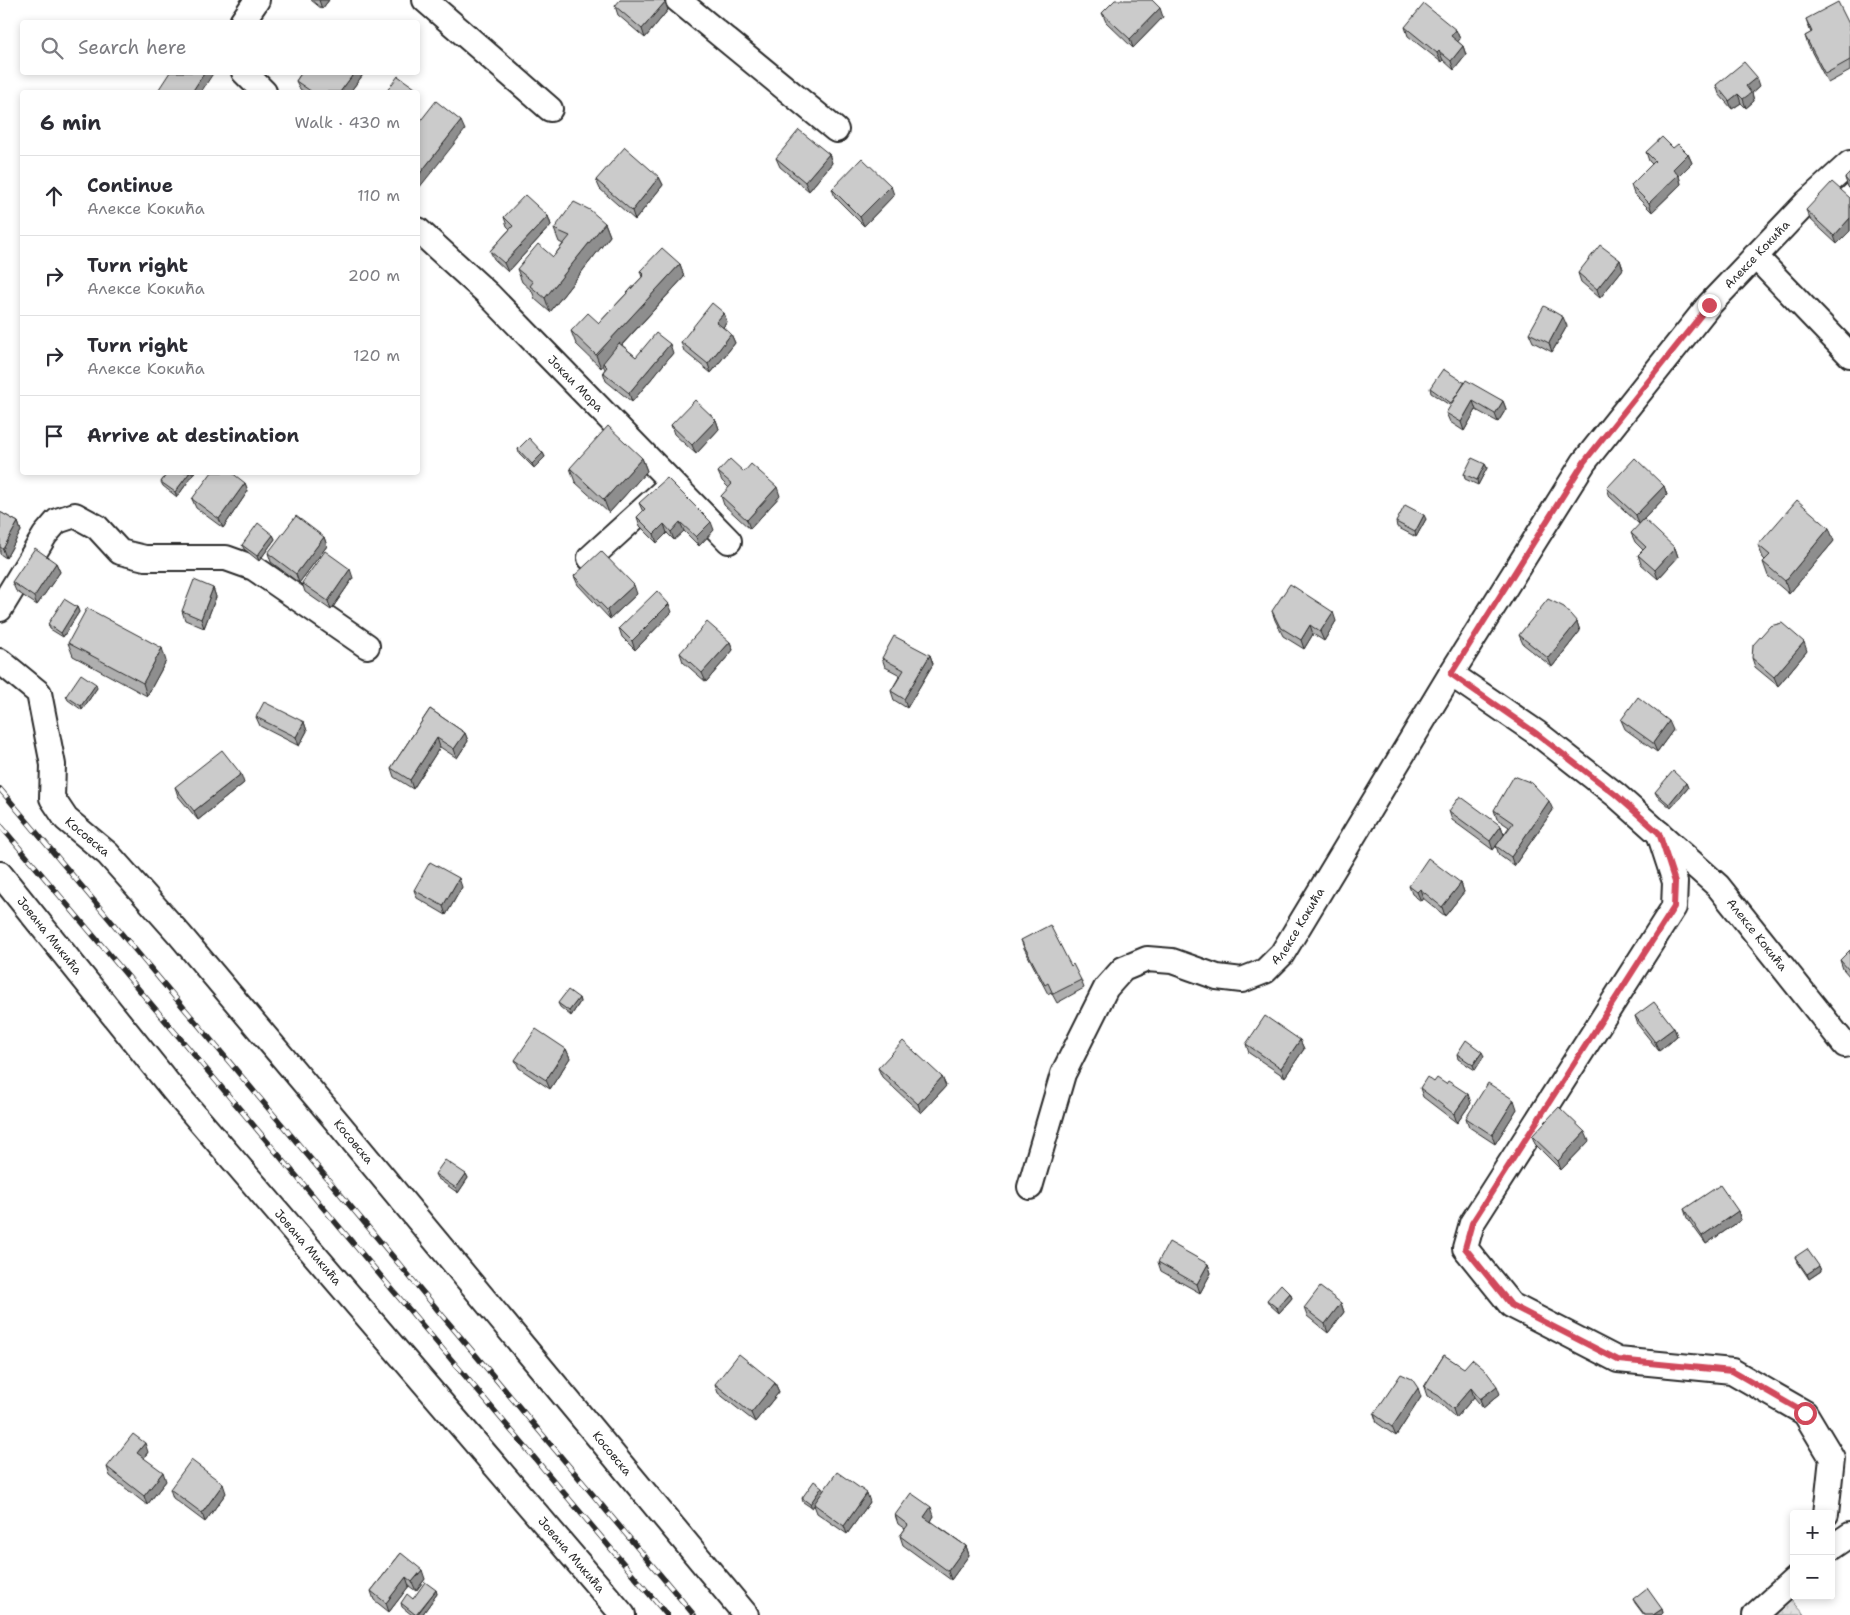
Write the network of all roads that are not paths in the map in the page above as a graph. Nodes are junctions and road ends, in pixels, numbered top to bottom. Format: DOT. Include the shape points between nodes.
graph roads {
  1 [pos="257,0"];
  2 [pos="425,0"];
  3 [pos="678,0"];
  4 [pos="243,20"];
  5 [pos="247,75"];
  6 [pos="262,90"];
  7 [pos="550,109"];
  8 [pos="836,130"];
  9 [pos="1850,163"];
  10 [pos="420,232"];
  11 [pos="1755,256"];
  12 [pos="1850,355"];
  13 [pos="672,484"];
  14 [pos="729,541"];
  15 [pos="590,558"];
  16 [pos="0,609"];
  17 [pos="367,646"];
  18 [pos="0,661"];
  19 [pos="1451,674"];
  20 [pos="1659,833"];
  21 [pos="0,874"];
  22 [pos="1845,1045"];
  23 [pos="1030,1188"];
  24 [pos="1826,1510"];
  25 [pos="1850,1535"];
  26 [pos="1835,1545"];
  27 [pos="1790,1584"];
  28 [pos="623,1615"];
  29 [pos="746,1615"];
  30 [pos="1755,1615"];
  1 -- 4 [label="street"];
  2 -- 7 [label="street"];
  3 -- 8 [label="street"];
  5 -- 6 [label="street"];
  9 -- 11 [label="street, Алексе Кокића"];
  10 -- 13 [label="street, Јокаи Мора" via="488,294"];
  11 -- 12 [label="street"];
  11 -- 19 [label="street, Алексе Кокића" via="1709,305 1584,462"];
  13 -- 14 [label="street, Јокаи Мора"];
  13 -- 15 [label="street"];
  16 -- 17 [label="street" via="45,535 57,521 75,515 97,527 120,552 145,558 226,558 254,568"];
  18 -- 29 [label="street, Косовска" via="39,692 53,765 52,798 66,818 108,854 180,935"];
  19 -- 20 [label="street, Алексе Кокића" via="1537,734"];
  19 -- 23 [label="street, Алексе Кокића" via="1282,954 1265,971 1242,980 1218,977 1172,961 1147,959 1123,969 1106,988 1063,1074"];
  20 -- 22 [label="street, Алексе Кокића" via="1718,886"];
  20 -- 24 [label="street" via="1675,882 1674,907 1472,1223 1465,1248 1511,1305 1618,1360 1732,1371 1805,1413 1832,1458"];
  21 -- 28 [label="street, Јована Микића" via="175,1092"];
  25 -- 26 [label="street"];
  27 -- 30 [label="street"];
}
